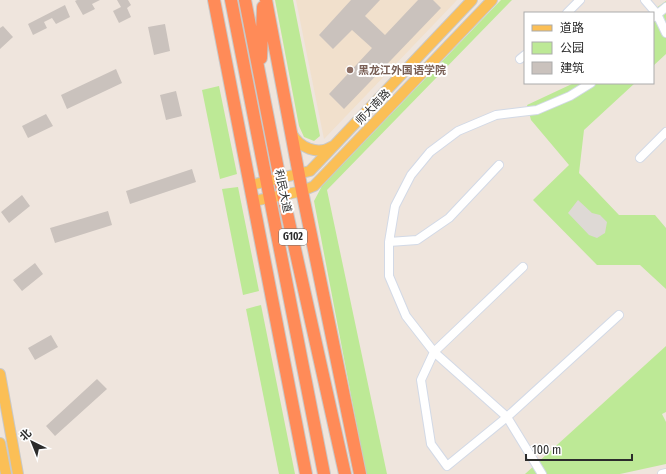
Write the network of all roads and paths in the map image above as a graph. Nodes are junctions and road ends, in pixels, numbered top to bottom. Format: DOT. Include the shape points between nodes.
graph roads {
  1 [pos="214,0"];
  2 [pos="231,0"];
  3 [pos="245,0"];
  4 [pos="263,0"];
  5 [pos="266,0"];
  6 [pos="472,0"];
  7 [pos="492,0"];
  8 [pos="580,0"];
  9 [pos="645,0"];
  10 [pos="666,7"];
  11 [pos="568,12"];
  12 [pos="652,12"];
  13 [pos="655,16"];
  14 [pos="666,33"];
  15 [pos="229,72"];
  16 [pos="260,80"];
  17 [pos="588,84"];
  18 [pos="291,131"];
  19 [pos="666,132"];
  20 [pos="338,142"];
  21 [pos="640,158"];
  22 [pos="499,165"];
  23 [pos="299,175"];
  24 [pos="280,179"];
  25 [pos="267,182"];
  26 [pos="251,185"];
  27 [pos="302,191"];
  28 [pos="283,194"];
  29 [pos="270,197"];
  30 [pos="254,200"];
  31 [pos="389,242"];
  32 [pos="522,267"];
  33 [pos="619,315"];
  34 [pos="434,352"];
  35 [pos="0,374"];
  36 [pos="507,417"];
  37 [pos="0,443"];
  38 [pos="447,466"];
  39 [pos="666,473"];
  40 [pos="6,474"];
  41 [pos="18,474"];
  42 [pos="306,474"];
  43 [pos="324,474"];
  44 [pos="345,474"];
  45 [pos="360,474"];
  46 [pos="442,474"];
  47 [pos="542,474"];
  48 [pos="662,474"];
  1 -- 15 [label="highway"];
  2 -- 15 [label="highway"];
  2 -- 25 [label="highway, 利民大道 / G102"];
  3 -- 16 [label="highway, 利民大道 / G102"];
  4 -- 16 [label="highway"];
  5 -- 18 [label="highway"];
  6 -- 20 [label="main road, 师大南路"];
  7 -- 27 [label="main road, 师大南路" via="314,186"];
  8 -- 11 [label="street"];
  9 -- 12 [label="street"];
  10 -- 13 [label="street"];
  13 -- 14 [label="street"];
  15 -- 26 [label="highway"];
  16 -- 24 [label="highway, 利民大道 / G102"];
  17 -- 31 [label="street" via="570,96 537,110 496,115 458,131 430,152 411,175 395,206"];
  18 -- 20 [label="main road" via="299,143 312,150 327,149"];
  18 -- 23 [label="highway"];
  19 -- 21 [label="street"];
  20 -- 23 [label="main road, 师大南路" via="310,171"];
  22 -- 31 [label="street" via="449,218 417,240"];
  23 -- 24 [label="main road, 师大南路"];
  23 -- 27 [label="highway"];
  24 -- 25 [label="main road, 师大南路"];
  24 -- 28 [label="highway, 利民大道 / G102"];
  25 -- 26 [label="main road, 师大南路"];
  25 -- 29 [label="highway, 利民大道 / G102"];
  26 -- 30 [label="highway"];
  27 -- 28 [label="main road, 师大南路"];
  27 -- 45 [label="highway"];
  28 -- 29 [label="main road, 师大南路"];
  28 -- 44 [label="highway, 利民大道 / G102"];
  29 -- 30 [label="main road, 师大南路"];
  29 -- 43 [label="highway, 利民大道 / G102"];
  30 -- 42 [label="highway"];
  31 -- 34 [label="street" via="389,276 397,296 406,316"];
  32 -- 34 [label="street"];
  33 -- 36 [label="street"];
  34 -- 36 [label="street"];
  34 -- 38 [label="street" via="421,380 431,444"];
  35 -- 41 [label="main road"];
  36 -- 38 [label="street"];
  36 -- 47 [label="street"];
  37 -- 40 [label="main road"];
  38 -- 46 [label="street"];
  39 -- 48 [label="street"];
}
